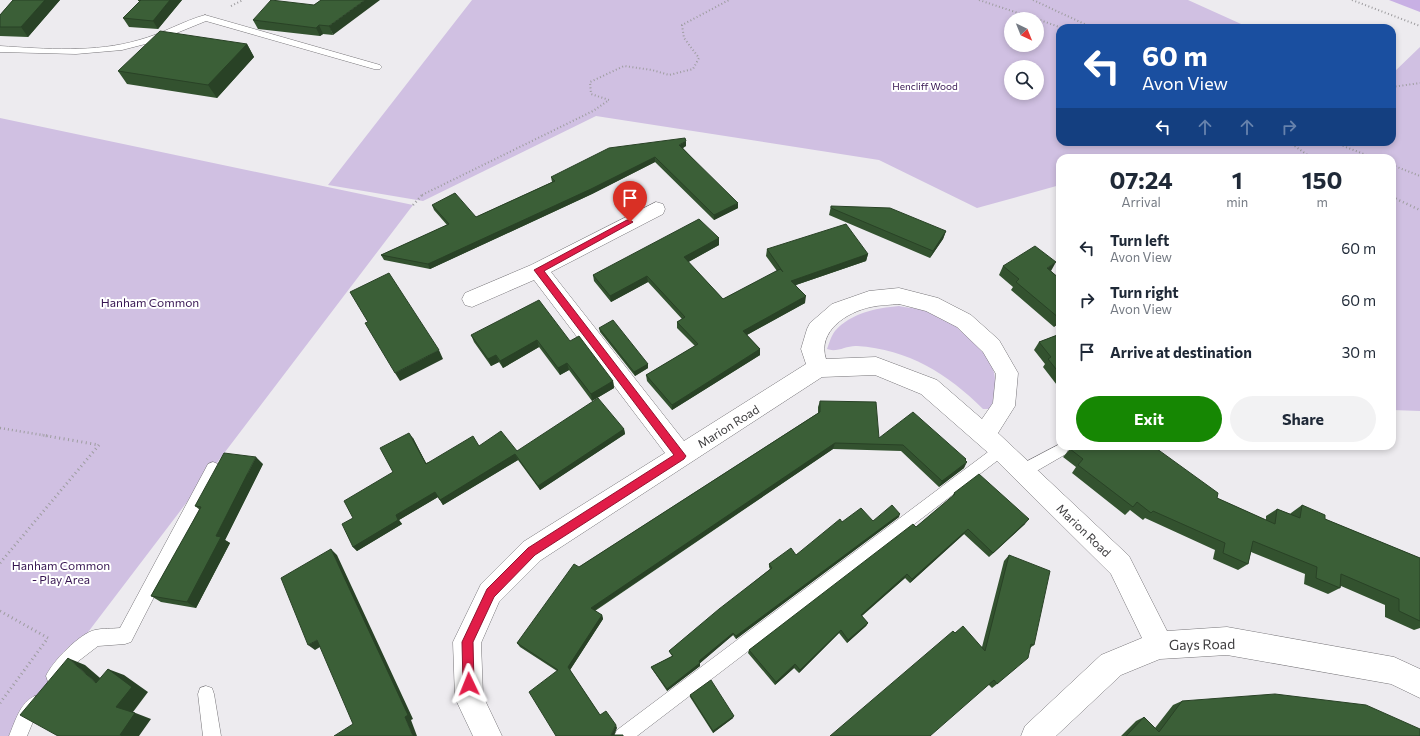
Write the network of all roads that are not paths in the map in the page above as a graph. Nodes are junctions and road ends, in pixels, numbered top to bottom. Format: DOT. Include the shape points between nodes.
graph roads {
  1 [pos="0,49"];
  2 [pos="377,67"];
  3 [pos="656,209"];
  4 [pos="538,270"];
  5 [pos="472,299"];
  6 [pos="818,368"];
  7 [pos="984,434"];
  8 [pos="1001,450"];
  9 [pos="1061,450"];
  10 [pos="681,456"];
  11 [pos="213,468"];
  12 [pos="1023,471"];
  13 [pos="1160,645"];
  14 [pos="1420,684"];
  15 [pos="206,694"];
  16 [pos="18,736"];
  17 [pos="212,736"];
  18 [pos="488,736"];
  19 [pos="623,736"];
  20 [pos="1036,736"];
  1 -- 2 [label="lane" via="37,52 122,47 174,32 205,18"];
  3 -- 4 [label="street"];
  4 -- 5 [label="street"];
  4 -- 10 [label="street"];
  6 -- 7 [label="street, Marion Road" via="876,366 929,387"];
  6 -- 7 [label="street" via="812,349 818,329 839,310 869,299 899,296 931,304 964,321 991,346 1007,374 1004,406"];
  6 -- 10 [label="street, Marion Road"];
  7 -- 8 [label="street, Marion Road"];
  8 -- 12 [label="street, Marion Road"];
  8 -- 19 [label="lane"];
  9 -- 12 [label="lane"];
  10 -- 18 [label="street, Marion Road" via="532,552 490,593 467,642 469,698"];
  11 -- 16 [label="lane" via="125,636 95,638 66,660 29,711"];
  12 -- 13 [label="street, Marion Road" via="1120,565"];
  13 -- 14 [label="street, Gays Road" via="1227,641 1394,671"];
  13 -- 20 [label="street, Gays Road" via="1111,665"];
  15 -- 17 [label="lane"];
}
